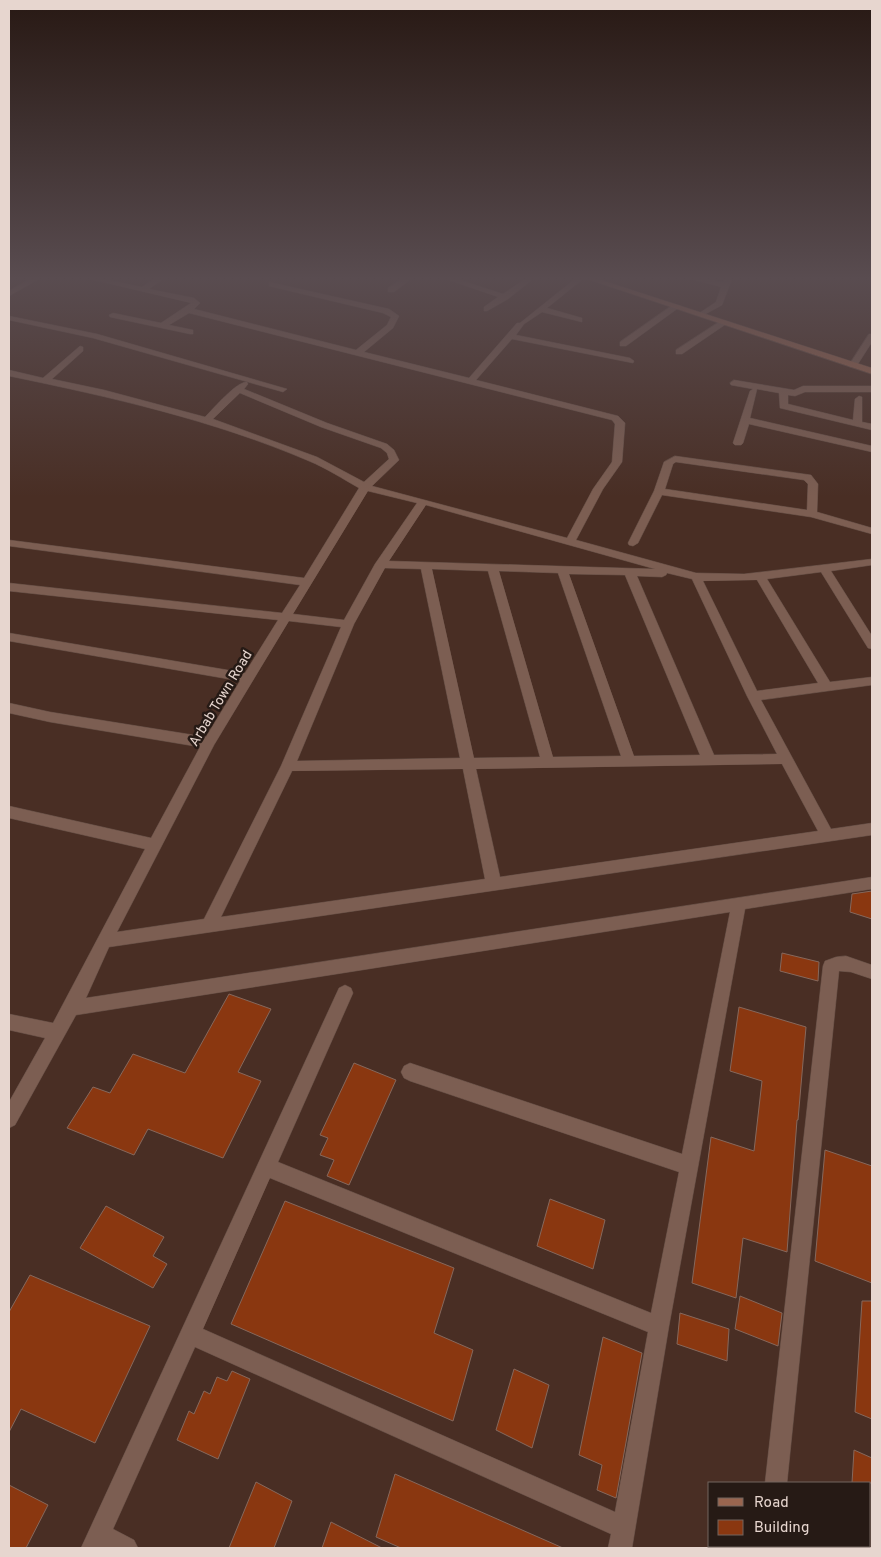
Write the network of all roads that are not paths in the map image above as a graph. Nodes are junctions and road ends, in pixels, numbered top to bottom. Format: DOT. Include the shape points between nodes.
graph roads {
  1 [pos="77,352"];
  2 [pos="149,352"];
  3 [pos="359,352"];
  4 [pos="497,352"];
  5 [pos="589,352"];
  6 [pos="813,352"];
  7 [pos="862,352"];
  8 [pos="630,360"];
  9 [pos="853,365"];
  10 [pos="872,371"];
  11 [pos="14,373"];
  12 [pos="46,380"];
  13 [pos="249,380"];
  14 [pos="9,381"];
  15 [pos="470,382"];
  16 [pos="734,383"];
  17 [pos="237,389"];
  18 [pos="283,389"];
  19 [pos="872,389"];
  20 [pos="754,391"];
  21 [pos="784,391"];
  22 [pos="859,399"];
  23 [pos="207,420"];
  24 [pos="745,420"];
  25 [pos="857,424"];
  26 [pos="872,427"];
  27 [pos="738,443"];
  28 [pos="872,449"];
  29 [pos="365,487"];
  30 [pos="659,490"];
  31 [pos="423,501"];
  32 [pos="812,514"];
  33 [pos="872,531"];
  34 [pos="570,542"];
  35 [pos="9,543"];
  36 [pos="633,543"];
  37 [pos="872,562"];
  38 [pos="381,564"];
  39 [pos="426,566"];
  40 [pos="492,567"];
  41 [pos="824,568"];
  42 [pos="562,569"];
  43 [pos="629,571"];
  44 [pos="693,576"];
  45 [pos="760,576"];
  46 [pos="306,582"];
  47 [pos="9,587"];
  48 [pos="286,617"];
  49 [pos="348,624"];
  50 [pos="9,638"];
  51 [pos="872,646"];
  52 [pos="249,678"];
  53 [pos="870,684"];
  54 [pos="826,687"];
  55 [pos="753,696"];
  56 [pos="9,708"];
  57 [pos="209,743"];
  58 [pos="787,759"];
  59 [pos="709,760"];
  60 [pos="629,761"];
  61 [pos="548,763"];
  62 [pos="470,764"];
  63 [pos="288,766"];
  64 [pos="9,812"];
  65 [pos="872,828"];
  66 [pos="827,835"];
  67 [pos="155,845"];
  68 [pos="872,883"];
  69 [pos="494,884"];
  70 [pos="739,904"];
  71 [pos="209,926"];
  72 [pos="104,941"];
  73 [pos="872,972"];
  74 [pos="345,993"];
  75 [pos="71,1008"];
  76 [pos="9,1022"];
  77 [pos="57,1032"];
  78 [pos="410,1072"];
  79 [pos="9,1119"];
  80 [pos="689,1166"];
  81 [pos="266,1167"];
  82 [pos="659,1326"];
  83 [pos="190,1334"];
  84 [pos="776,1482"];
  85 [pos="622,1538"];
  86 [pos="96,1541"];
  87 [pos="126,1548"];
  1 -- 12 [label="street"];
  2 -- 13 [label="street"];
  3 -- 15 [label="street"];
  4 -- 15 [label="street"];
  5 -- 8 [label="street"];
  6 -- 9 [label="street"];
  7 -- 9 [label="street"];
  9 -- 10 [label="street"];
  11 -- 12 [label="street"];
  11 -- 14 [label="street"];
  12 -- 23 [label="street"];
  13 -- 17 [label="street"];
  13 -- 18 [label="street"];
  15 -- 34 [label="street" via="615,418 620,423 617,462 598,489"];
  16 -- 21 [label="street"];
  17 -- 23 [label="street"];
  17 -- 29 [label="street, Arbab Town Road" via="384,446 392,452 394,460"];
  19 -- 21 [label="street"];
  20 -- 24 [label="street"];
  21 -- 25 [label="street" via="783,406"];
  22 -- 25 [label="street"];
  23 -- 29 [label="street" via="314,460"];
  24 -- 27 [label="street"];
  24 -- 28 [label="street"];
  25 -- 26 [label="street"];
  29 -- 31 [label="street"];
  29 -- 46 [label="street, Arbab Town Road"];
  30 -- 32 [label="street"];
  30 -- 32 [label="street" via="669,462 675,459 807,477 814,484"];
  30 -- 36 [label="street"];
  31 -- 34 [label="street"];
  31 -- 38 [label="street"];
  32 -- 33 [label="street"];
  34 -- 44 [label="street"];
  35 -- 46 [label="street"];
  37 -- 41 [label="street"];
  38 -- 39 [label="street"];
  38 -- 49 [label="street"];
  39 -- 40 [label="street"];
  39 -- 62 [label="street"];
  40 -- 42 [label="street"];
  40 -- 61 [label="street"];
  41 -- 45 [label="street"];
  41 -- 51 [label="street"];
  42 -- 43 [label="street"];
  42 -- 60 [label="street"];
  43 -- 44 [label="street"];
  43 -- 59 [label="street"];
  44 -- 45 [label="street" via="718,579"];
  44 -- 55 [label="street"];
  45 -- 54 [label="street"];
  46 -- 48 [label="street, Arbab Town Road"];
  47 -- 48 [label="street"];
  48 -- 49 [label="street"];
  48 -- 52 [label="street, Arbab Town Road"];
  49 -- 63 [label="street"];
  50 -- 52 [label="street"];
  52 -- 57 [label="street, Arbab Town Road"];
  53 -- 54 [label="street"];
  54 -- 55 [label="street"];
  55 -- 58 [label="street"];
  56 -- 57 [label="street"];
  57 -- 67 [label="street, Arbab Town Road"];
  58 -- 59 [label="street"];
  58 -- 66 [label="street"];
  59 -- 60 [label="street"];
  60 -- 61 [label="street"];
  61 -- 62 [label="street"];
  62 -- 63 [label="street"];
  62 -- 69 [label="street"];
  63 -- 71 [label="street"];
  64 -- 67 [label="street"];
  65 -- 66 [label="street"];
  66 -- 69 [label="street"];
  67 -- 72 [label="street, Arbab Town Road"];
  68 -- 70 [label="street"];
  69 -- 71 [label="street"];
  70 -- 75 [label="street"];
  70 -- 80 [label="street"];
  71 -- 72 [label="street"];
  72 -- 75 [label="street, Arbab Town Road"];
  73 -- 84 [label="street" via="846,963 831,966"];
  74 -- 81 [label="street"];
  75 -- 77 [label="street, Arbab Town Road"];
  76 -- 77 [label="street"];
  77 -- 79 [label="street, Arbab Town Road"];
  78 -- 80 [label="street"];
  80 -- 82 [label="street"];
  81 -- 82 [label="street"];
  81 -- 83 [label="street"];
  82 -- 85 [label="street"];
  83 -- 85 [label="street"];
  83 -- 86 [label="street"];
  86 -- 87 [label="street"];
}
